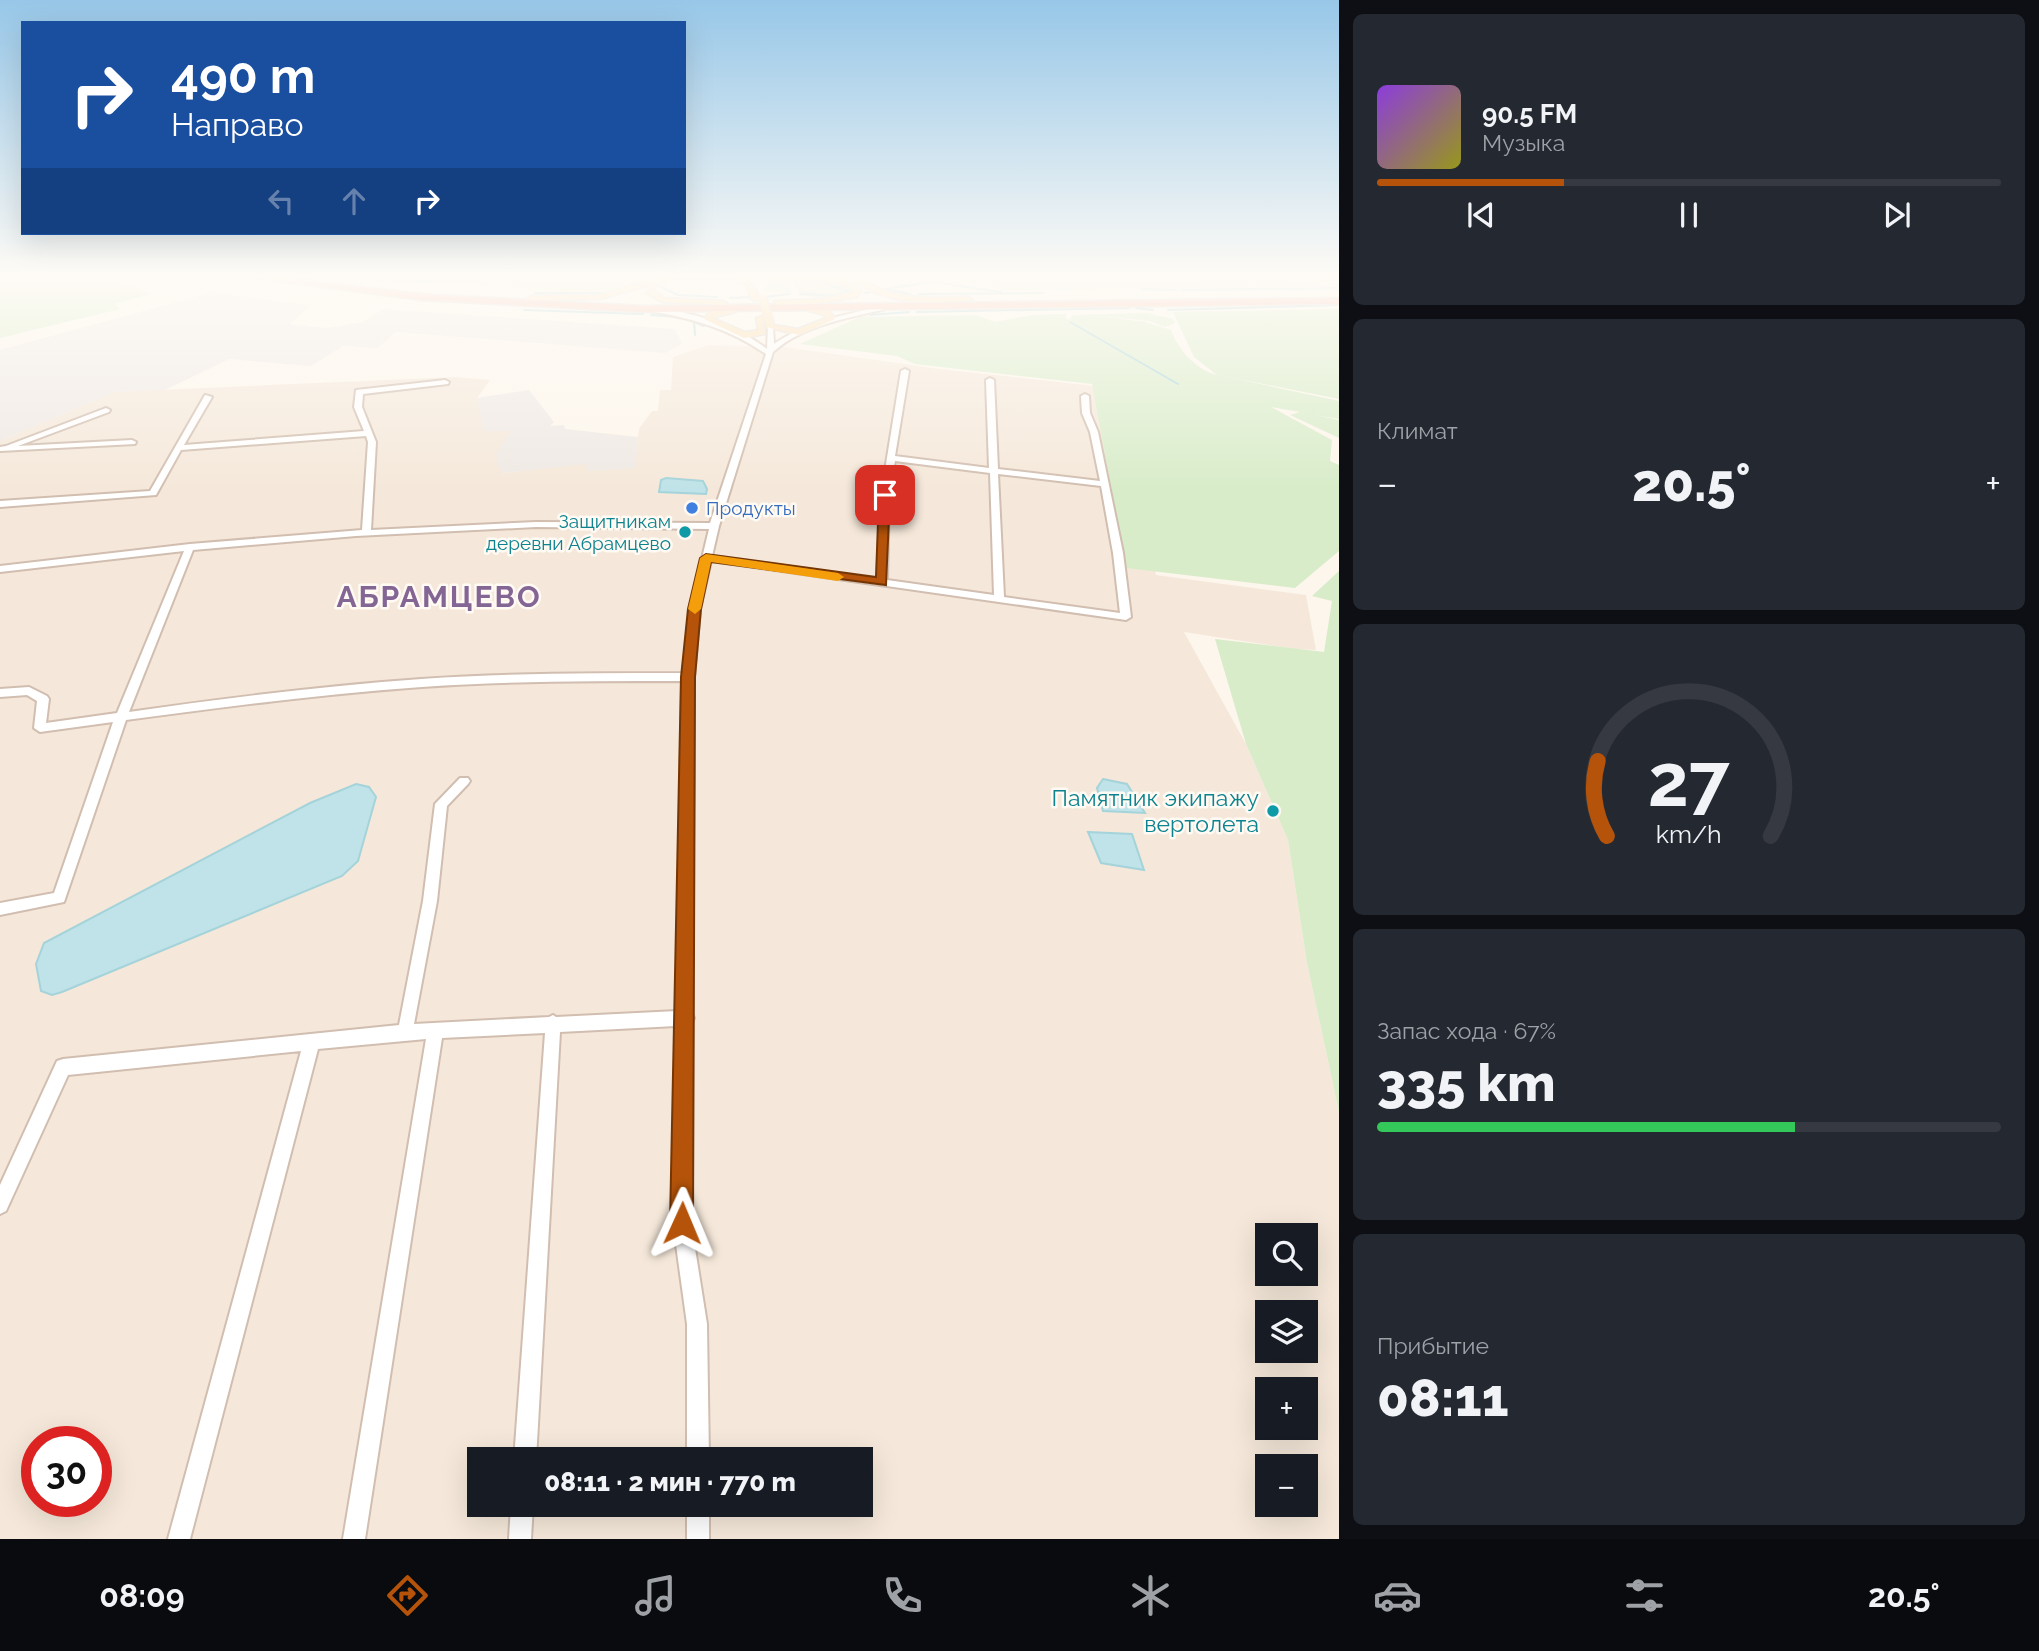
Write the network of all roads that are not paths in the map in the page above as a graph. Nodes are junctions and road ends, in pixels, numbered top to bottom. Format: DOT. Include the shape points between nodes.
graph roads {
  1 [pos="756,347"];
  2 [pos="767,347"];
  3 [pos="776,347"];
  4 [pos="768,354"];
  5 [pos="905,371"];
  6 [pos="990,380"];
  7 [pos="446,382"];
  8 [pos="1085,396"];
  9 [pos="208,397"];
  10 [pos="106,410"];
  11 [pos="370,433"];
  12 [pos="132,442"];
  13 [pos="180,448"];
  14 [pos="1,449"];
  15 [pos="891,458"];
  16 [pos="994,471"];
  17 [pos="1102,484"];
  18 [pos="0,504"];
  19 [pos="714,526"];
  20 [pos="366,534"];
  21 [pos="190,547"];
  22 [pos="706,558"];
  23 [pos="0,569"];
  24 [pos="882,582"];
  25 [pos="999,599"];
  26 [pos="688,677"];
  27 [pos="0,693"];
  28 [pos="121,717"];
  29 [pos="464,781"];
  30 [pos="0,909"];
  31 [pos="686,1018"];
  32 [pos="553,1023"];
  33 [pos="435,1030"];
  34 [pos="405,1032"];
  35 [pos="312,1040"];
  36 [pos="0,1205"];
  37 [pos="526,1447"];
  38 [pos="698,1447"];
  39 [pos="521,1517"];
  40 [pos="698,1517"];
  41 [pos="179,1539"];
  42 [pos="354,1539"];
  43 [pos="520,1539"];
  44 [pos="698,1539"];
  1 -- 4 [label="street"];
  2 -- 4 [label="street"];
  3 -- 4 [label="street"];
  4 -- 19 [label="street"];
  5 -- 15 [label="street"];
  6 -- 16 [label="street"];
  7 -- 11 [label="street" via="360,390 358,407"];
  8 -- 17 [label="street"];
  9 -- 13 [label="street"];
  10 -- 14 [label="street"];
  11 -- 13 [label="street"];
  11 -- 20 [label="street" via="373,449"];
  12 -- 14 [label="street"];
  13 -- 18 [label="street" via="153,493"];
  15 -- 16 [label="street"];
  15 -- 24 [label="street"];
  16 -- 17 [label="street"];
  16 -- 25 [label="street"];
  17 -- 25 [label="street" via="1126,617"];
  19 -- 20 [label="street" via="619,522"];
  19 -- 22 [label="street"];
  20 -- 21 [label="street"];
  21 -- 23 [label="street"];
  21 -- 28 [label="street"];
  22 -- 24 [label="street"];
  22 -- 26 [label="street"];
  24 -- 25 [label="street"];
  26 -- 28 [label="street" via="419,683"];
  26 -- 31 [label="street"];
  27 -- 28 [label="street" via="29,691 43,699 40,728"];
  28 -- 30 [label="street" via="59,898"];
  29 -- 34 [label="street" via="441,804 430,901"];
  31 -- 32 [label="street"];
  31 -- 38 [label="street" via="682,1223 697,1324"];
  32 -- 33 [label="street"];
  32 -- 37 [label="street"];
  33 -- 34 [label="street"];
  33 -- 42 [label="street"];
  34 -- 35 [label="street"];
  35 -- 36 [label="street" via="63,1068"];
  35 -- 41 [label="street"];
  39 -- 43 [label="street"];
  40 -- 44 [label="street"];
}
